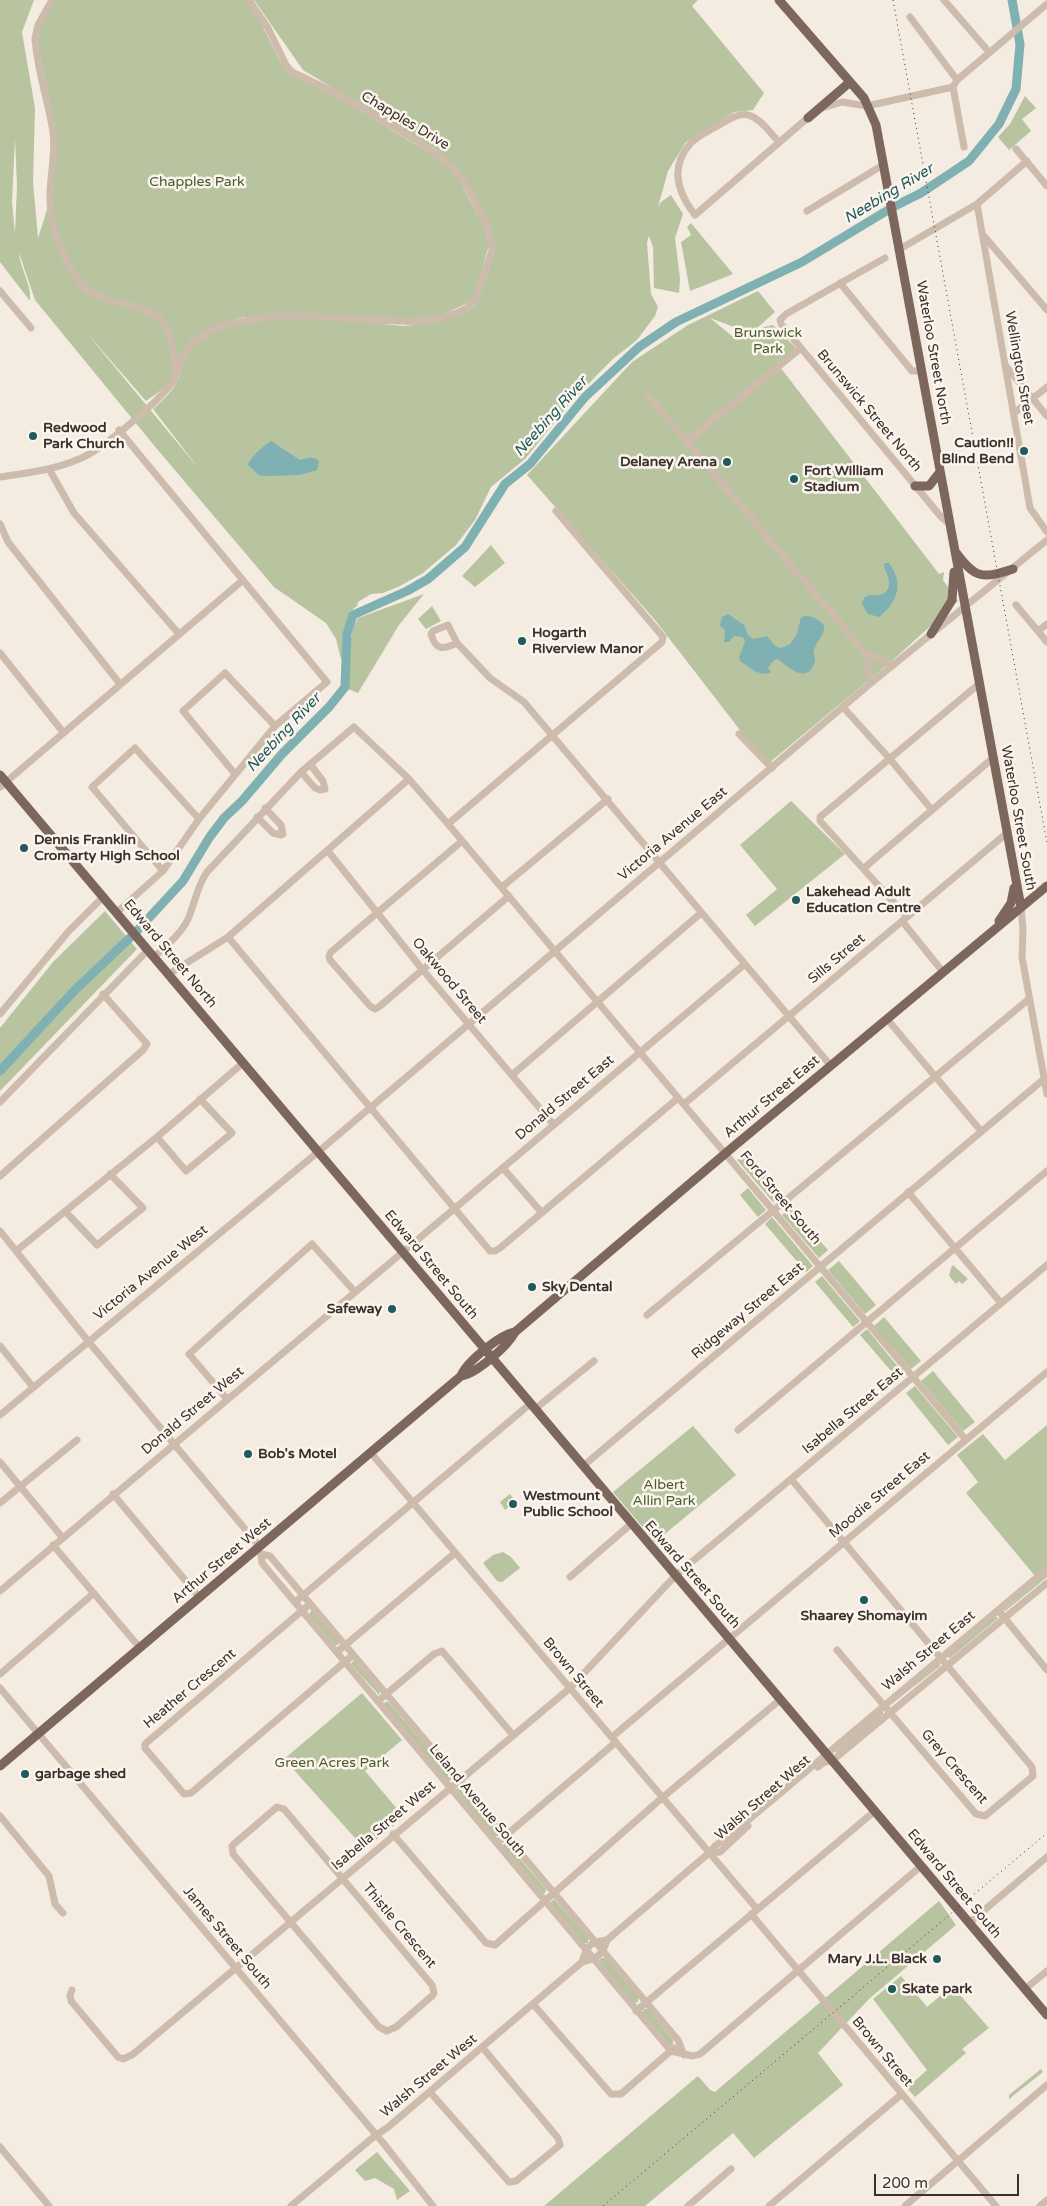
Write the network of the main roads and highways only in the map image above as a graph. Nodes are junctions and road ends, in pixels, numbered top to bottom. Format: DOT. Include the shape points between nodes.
graph roads {
  1 [pos="780,0"];
  2 [pos="850,82"];
  3 [pos="808,118"];
  4 [pos="940,472"];
  5 [pos="915,486"];
  6 [pos="954,549"];
  7 [pos="1013,569"];
  8 [pos="965,607"];
  9 [pos="931,634"];
  10 [pos="2,781"];
  11 [pos="1015,883"];
  12 [pos="1047,886"];
  13 [pos="1021,908"];
  14 [pos="989,934"];
  15 [pos="318,1152"];
  16 [pos="488,1354"];
  17 [pos="0,1766"];
  18 [pos="1047,2014"];
  1 -- 2 [label="main road, Waterloo Street North"];
  2 -- 3 [label="main road"];
  2 -- 4 [label="main road, Waterloo Street North" via="864,98 876,125"];
  4 -- 5 [label="main road" via="929,486"];
  4 -- 6 [label="main road, Waterloo Street North"];
  6 -- 7 [label="main road" via="978,575 989,576"];
  6 -- 8 [label="main road, Waterloo Street North"];
  6 -- 9 [label="main road" via="952,600"];
  8 -- 11 [label="main road, Waterloo Street South"];
  10 -- 15 [label="main road, Edward Street North" via="104,896"];
  11 -- 13 [label="main road, Waterloo Street South"];
  11 -- 14 [label="main road" via="1011,903"];
  12 -- 13 [label="main road, Arthur Street East"];
  13 -- 14 [label="main road, Arthur Street East"];
  14 -- 16 [label="main road, Arthur Street East" via="515,1332 511,1340"];
  15 -- 16 [label="main road, Edward Street South"];
  16 -- 17 [label="main road, Arthur Street West" via="470,1374 461,1376"];
  16 -- 18 [label="main road, Edward Street South"];
}
